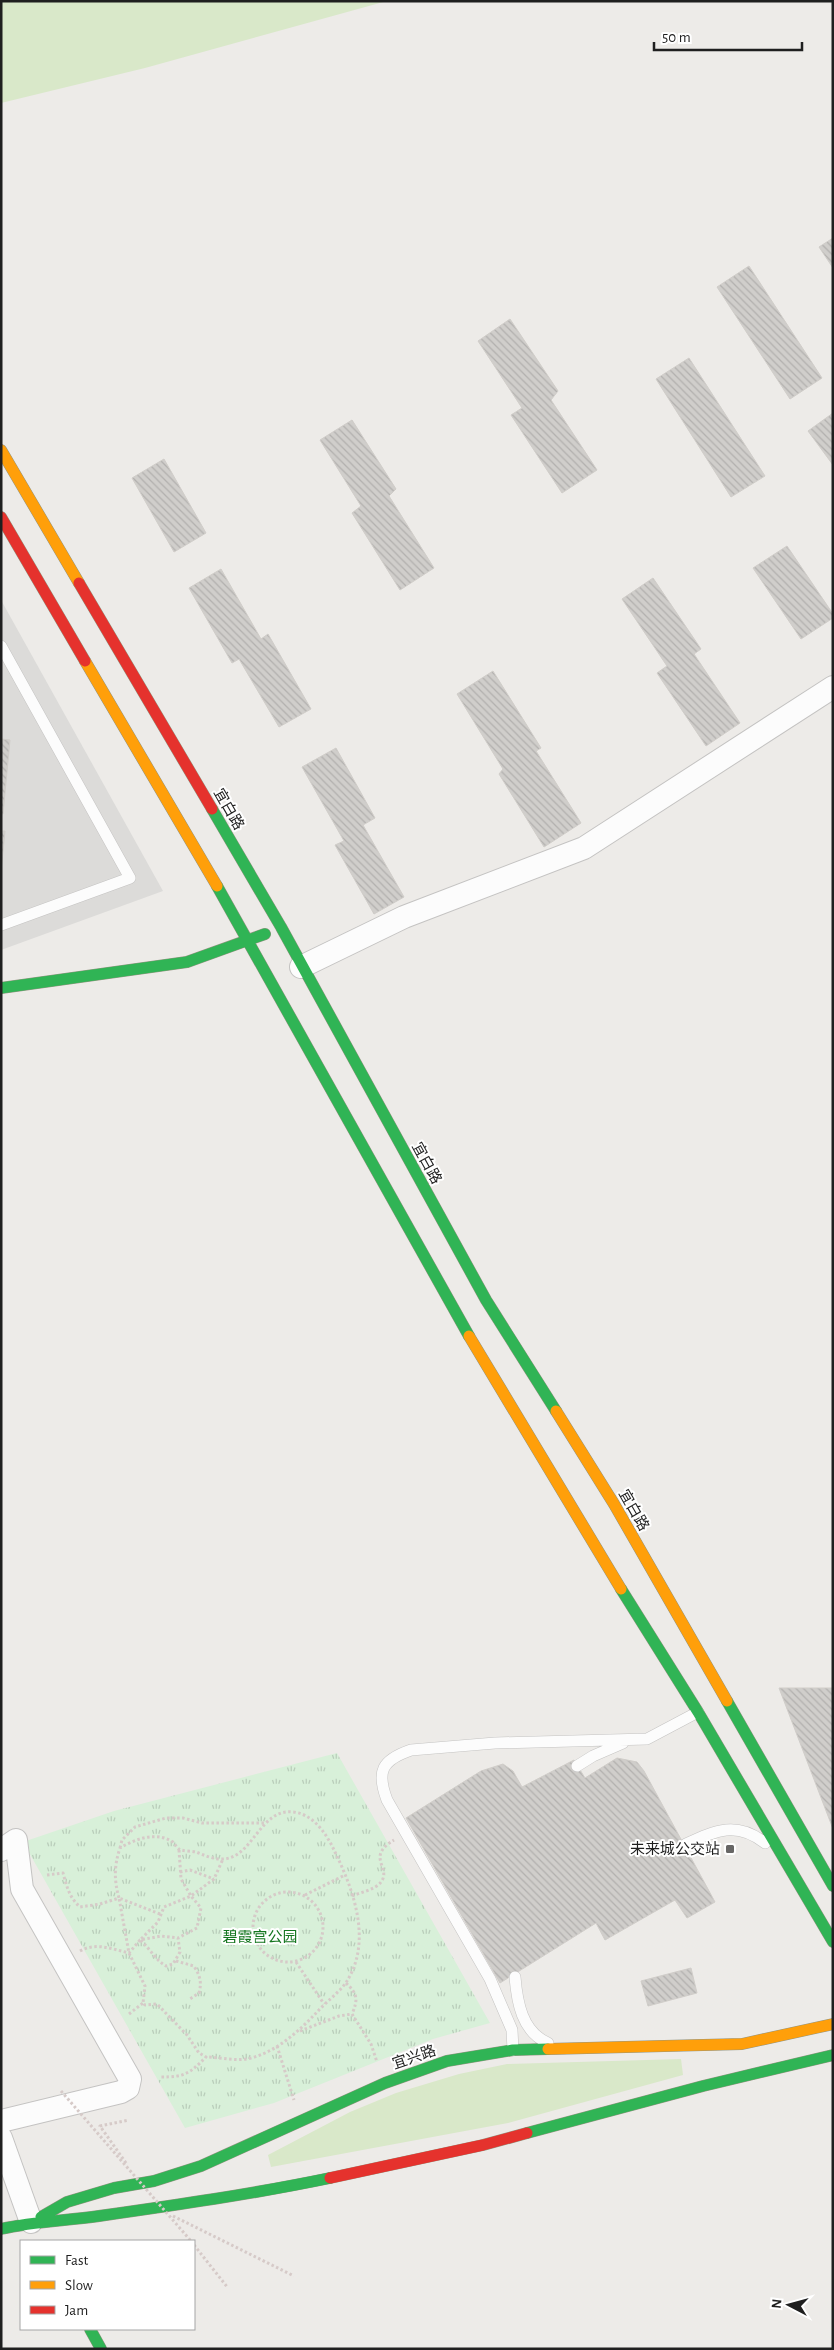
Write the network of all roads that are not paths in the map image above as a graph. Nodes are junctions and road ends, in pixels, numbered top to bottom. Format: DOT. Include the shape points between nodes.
graph roads {
  1 [pos="1,450"];
  2 [pos="1,517"];
  3 [pos="1,646"];
  4 [pos="833,687"];
  5 [pos="1,925"];
  6 [pos="281,927"];
  7 [pos="249,941"];
  8 [pos="302,967"];
  9 [pos="1,988"];
  10 [pos="698,1712"];
  11 [pos="629,1741"];
  12 [pos="577,1766"];
  13 [pos="686,1844"];
  14 [pos="1,1850"];
  15 [pos="785,1857"];
  16 [pos="833,1886"];
  17 [pos="833,1942"];
  18 [pos="515,1977"];
  19 [pos="833,2024"];
  20 [pos="792,2033"];
  21 [pos="833,2036"];
  22 [pos="569,2049"];
  23 [pos="512,2050"];
  24 [pos="833,2056"];
  25 [pos="1,2121"];
  26 [pos="1,2138"];
  27 [pos="34,2228"];
  28 [pos="1,2229"];
  29 [pos="91,2330"];
  30 [pos="101,2349"];
  1 -- 6 [label="street, 宜白路"];
  2 -- 7 [label="street"];
  3 -- 5 [label="lane" via="130,878"];
  4 -- 8 [label="street" via="584,848 404,917"];
  6 -- 7 [label="street"];
  6 -- 8 [label="street, 宜白路"];
  7 -- 9 [label="street" via="187,962"];
  7 -- 10 [label="street" via="452,1309 576,1517"];
  8 -- 16 [label="street, 宜白路" via="486,1300 614,1504"];
  10 -- 11 [label="lane" via="647,1739"];
  10 -- 15 [label="street"];
  11 -- 12 [label="lane"];
  11 -- 23 [label="lane" via="495,1743 411,1750 398,1754 386,1764 380,1775 381,1785 405,1834 490,1979 512,2030"];
  13 -- 15 [label="lane" via="708,1833 735,1829 747,1831"];
  14 -- 25 [label="street" via="16,1840 22,1889 130,2079 128,2088 121,2092"];
  15 -- 17 [label="street"];
  18 -- 22 [label="lane" via="519,2004 533,2035"];
  19 -- 20 [label="street, 宜兴路"];
  20 -- 21 [label="street"];
  20 -- 22 [label="street, 宜兴路" via="742,2044"];
  22 -- 23 [label="street, 宜兴路"];
  23 -- 27 [label="street, 宜兴路" via="447,2061 385,2083 200,2166 67,2202"];
  24 -- 27 [label="street, 宜兴路" via="703,2086 482,2145 292,2186"];
  26 -- 27 [label="street"];
  27 -- 28 [label="street, 宜兴路"];
  29 -- 30 [label="street"];
}
